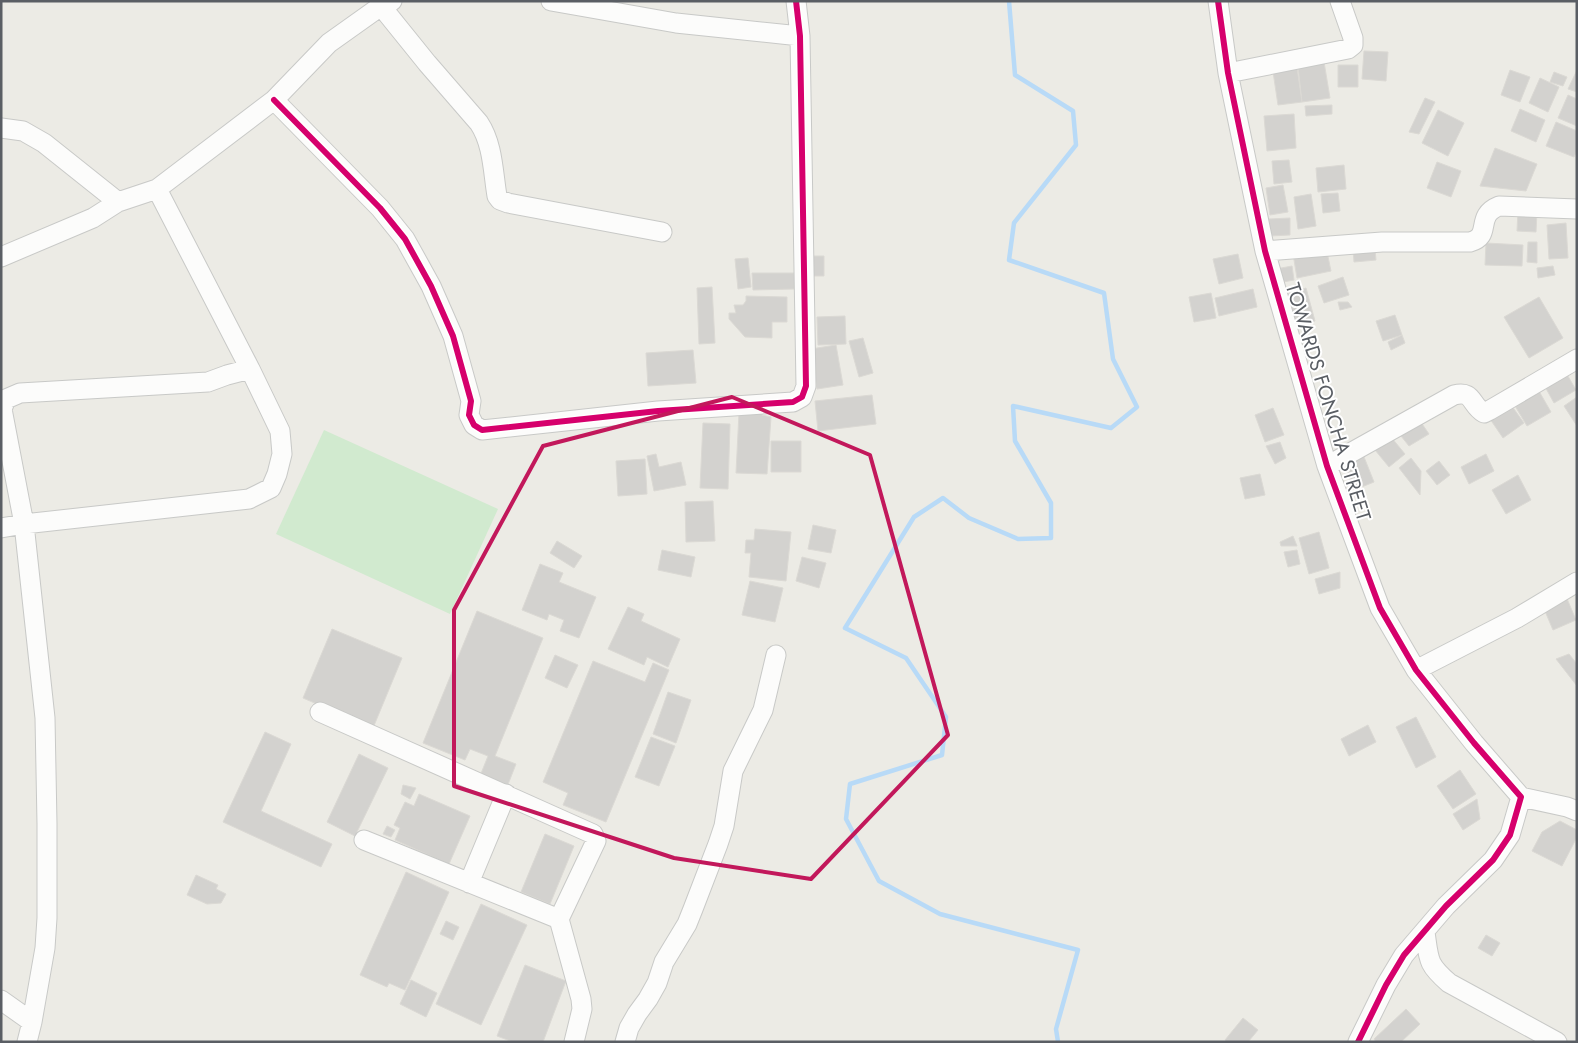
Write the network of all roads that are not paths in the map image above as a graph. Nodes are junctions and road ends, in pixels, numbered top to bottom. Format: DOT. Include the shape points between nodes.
graph roads {
  1 [pos="551,1"];
  2 [pos="796,1"];
  3 [pos="1218,1"];
  4 [pos="1340,1"];
  5 [pos="387,4"];
  6 [pos="800,36"];
  7 [pos="1228,73"];
  8 [pos="274,100"];
  9 [pos="1,128"];
  10 [pos="157,189"];
  11 [pos="118,202"];
  12 [pos="1577,210"];
  13 [pos="662,232"];
  14 [pos="1266,252"];
  15 [pos="1,257"];
  16 [pos="1577,359"];
  17 [pos="250,369"];
  18 [pos="1327,466"];
  19 [pos="24,524"];
  20 [pos="1,528"];
  21 [pos="1577,582"];
  22 [pos="776,655"];
  23 [pos="1416,670"];
  24 [pos="320,712"];
  25 [pos="506,794"];
  26 [pos="1521,797"];
  27 [pos="1577,811"];
  28 [pos="364,840"];
  29 [pos="469,882"];
  30 [pos="559,919"];
  31 [pos="1425,932"];
  32 [pos="1,1000"];
  33 [pos="32,1022"];
  34 [pos="27,1042"];
  35 [pos="574,1042"];
  36 [pos="625,1042"];
  37 [pos="1358,1042"];
  38 [pos="1557,1042"];
  1 -- 6 [label="street" via="676,23"];
  2 -- 6 [label="street"];
  3 -- 7 [label="street, TOWARDS FONCHA STREET"];
  4 -- 7 [label="street" via="1353,38 1353,45 1348,49"];
  5 -- 8 [label="street" via="329,43"];
  5 -- 13 [label="street" via="427,63 486,133 500,200"];
  6 -- 8 [label="street" via="806,386 802,397 793,402 658,411 482,430 469,416 472,401 453,336 431,286 405,240 380,208"];
  7 -- 14 [label="street, TOWARDS FONCHA STREET"];
  8 -- 10 [label="street"];
  9 -- 11 [label="street" via="23,131 44,143"];
  10 -- 11 [label="street"];
  10 -- 17 [label="street"];
  11 -- 15 [label="street" via="93,218"];
  12 -- 14 [label="street" via="1498,206 1485,218 1482,235 1470,242 1382,242"];
  14 -- 18 [label="street, TOWARDS FONCHA STREET"];
  16 -- 18 [label="street" via="1484,412 1469,395 1454,395"];
  17 -- 19 [label="street" via="208,382 20,393 6,399 2,409"];
  17 -- 19 [label="street" via="280,431 282,454 271,488 249,499"];
  18 -- 23 [label="street, TOWARDS FONCHA STREET" via="1380,608"];
  19 -- 20 [label="street"];
  19 -- 33 [label="street" via="45,718 47,824 45,948"];
  21 -- 23 [label="street" via="1517,618"];
  22 -- 36 [label="street" via="763,710 733,771 718,844 686,924 648,999 629,1028"];
  23 -- 26 [label="street, TOWARDS FONCHA STREET"];
  24 -- 25 [label="street"];
  25 -- 29 [label="street"];
  25 -- 30 [label="street" via="593,834 596,841"];
  26 -- 27 [label="street"];
  26 -- 31 [label="street" via="1510,835 1493,860 1446,906"];
  28 -- 29 [label="street"];
  29 -- 30 [label="street"];
  30 -- 35 [label="street" via="581,999 582,1009"];
  31 -- 37 [label="street" via="1404,955"];
  31 -- 38 [label="street" via="1429,962 1449,983"];
  32 -- 33 [label="street"];
  33 -- 34 [label="street"];
}
